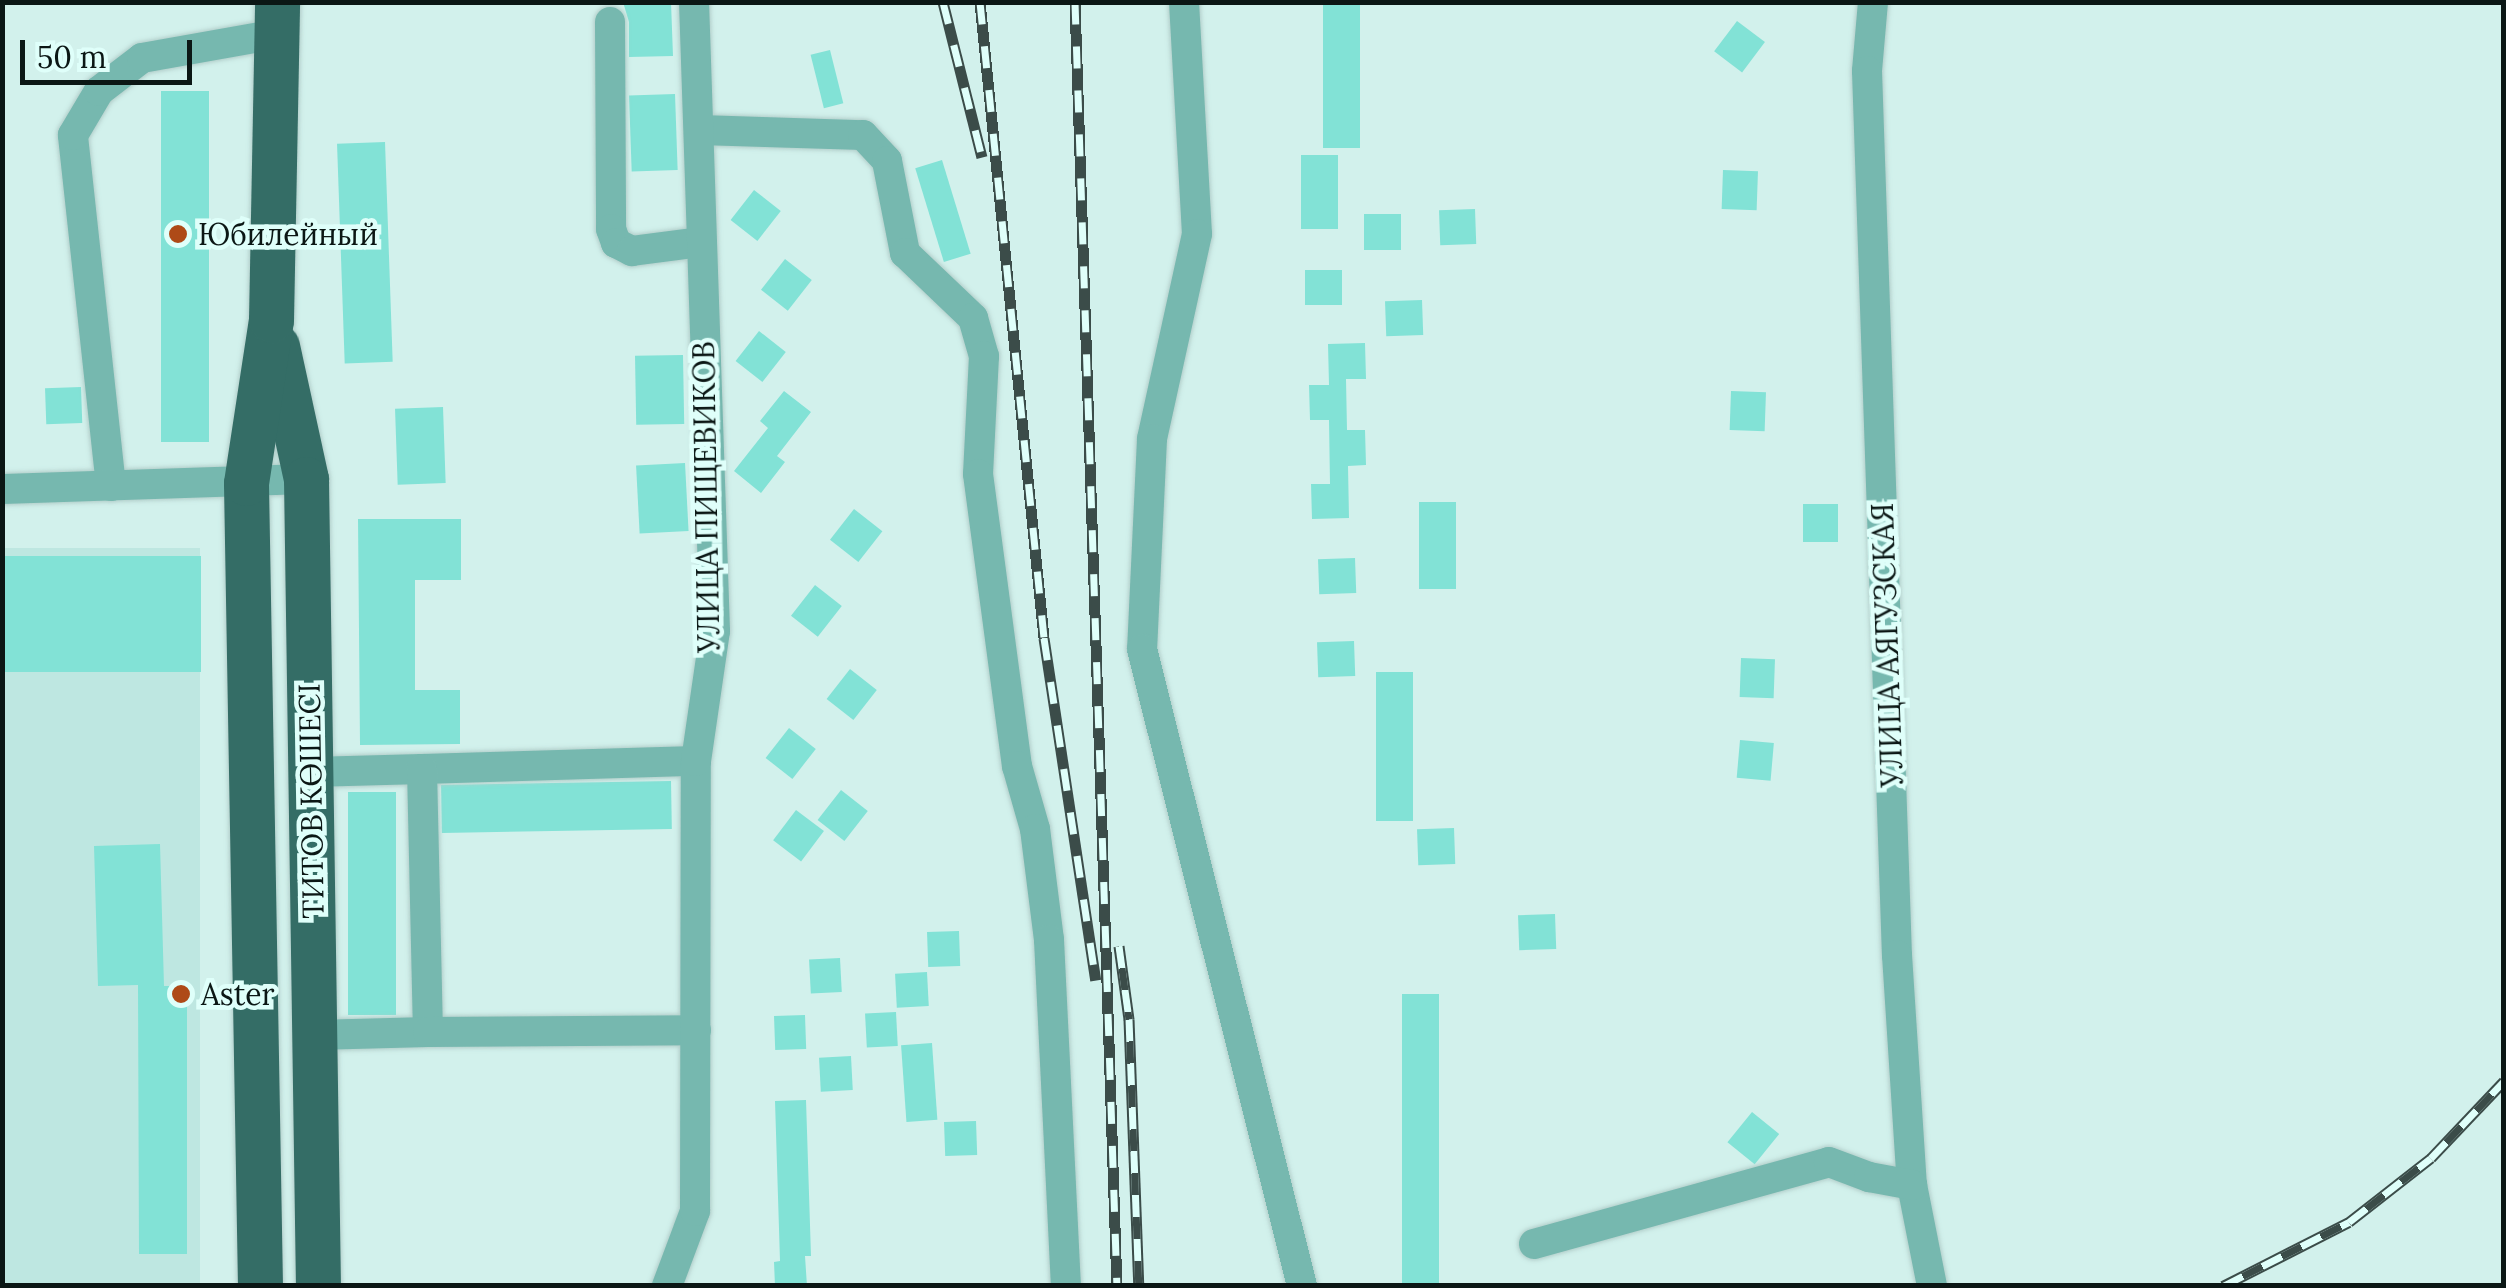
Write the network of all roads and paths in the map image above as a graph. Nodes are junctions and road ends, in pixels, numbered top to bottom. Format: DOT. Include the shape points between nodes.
graph roads {
  1 [pos="694,2"];
  2 [pos="1184,2"];
  3 [pos="1873,2"];
  4 [pos="277,18"];
  5 [pos="610,22"];
  6 [pos="700,130"];
  7 [pos="700,242"];
  8 [pos="271,320"];
  9 [pos="306,478"];
  10 [pos="246,482"];
  11 [pos="110,486"];
  12 [pos="2,488"];
  13 [pos="696,760"];
  14 [pos="422,769"];
  15 [pos="311,772"];
  16 [pos="696,1030"];
  17 [pos="428,1032"];
  18 [pos="315,1035"];
  19 [pos="1912,1184"];
  20 [pos="1534,1244"];
  21 [pos="260,1286"];
  22 [pos="318,1286"];
  23 [pos="667,1286"];
  24 [pos="1066,1286"];
  25 [pos="1302,1286"];
  26 [pos="1932,1286"];
  1 -- 6 [label="street, УЛИЦА ПИЩЕВИКОВ"];
  2 -- 25 [label="street" via="1197,234 1152,439 1142,649"];
  3 -- 19 [label="street, УЛИЦА АЯГУЗСКАЯ" via="1872,209 1897,955"];
  4 -- 8 [label="highway, ТИТОВ КӨШЕСІ"];
  4 -- 11 [label="street" via="142,58 100,92 73,135"];
  5 -- 7 [label="street" via="616,242 632,251"];
  6 -- 7 [label="street, УЛИЦА ПИЩЕВИКОВ"];
  6 -- 24 [label="street" via="863,135 887,161 905,253 973,318 984,356 978,474 1017,766 1035,829 1049,940"];
  7 -- 13 [label="street, УЛИЦА ПИЩЕВИКОВ" via="715,631"];
  8 -- 9 [label="highway, ТИТОВ КӨШЕСІ"];
  8 -- 10 [label="highway, ТИТОВ КӨШЕСІ"];
  9 -- 10 [label="street"];
  9 -- 15 [label="highway, ТИТОВ КӨШЕСІ"];
  10 -- 11 [label="street"];
  10 -- 21 [label="highway, ТИТОВ КӨШЕСІ"];
  11 -- 12 [label="street"];
  13 -- 14 [label="street"];
  13 -- 16 [label="street, УЛИЦА ПИЩЕВИКОВ"];
  14 -- 15 [label="street"];
  14 -- 17 [label="street"];
  15 -- 18 [label="highway, ТИТОВ КӨШЕСІ"];
  16 -- 17 [label="street"];
  16 -- 23 [label="street, УЛИЦА ПИЩЕВИКОВ" via="695,1211"];
  17 -- 18 [label="street"];
  18 -- 22 [label="highway, ТИТОВ КӨШЕСІ"];
  19 -- 20 [label="street" via="1829,1162"];
  19 -- 26 [label="street, УЛИЦА АЯГУЗСКАЯ"];
}
